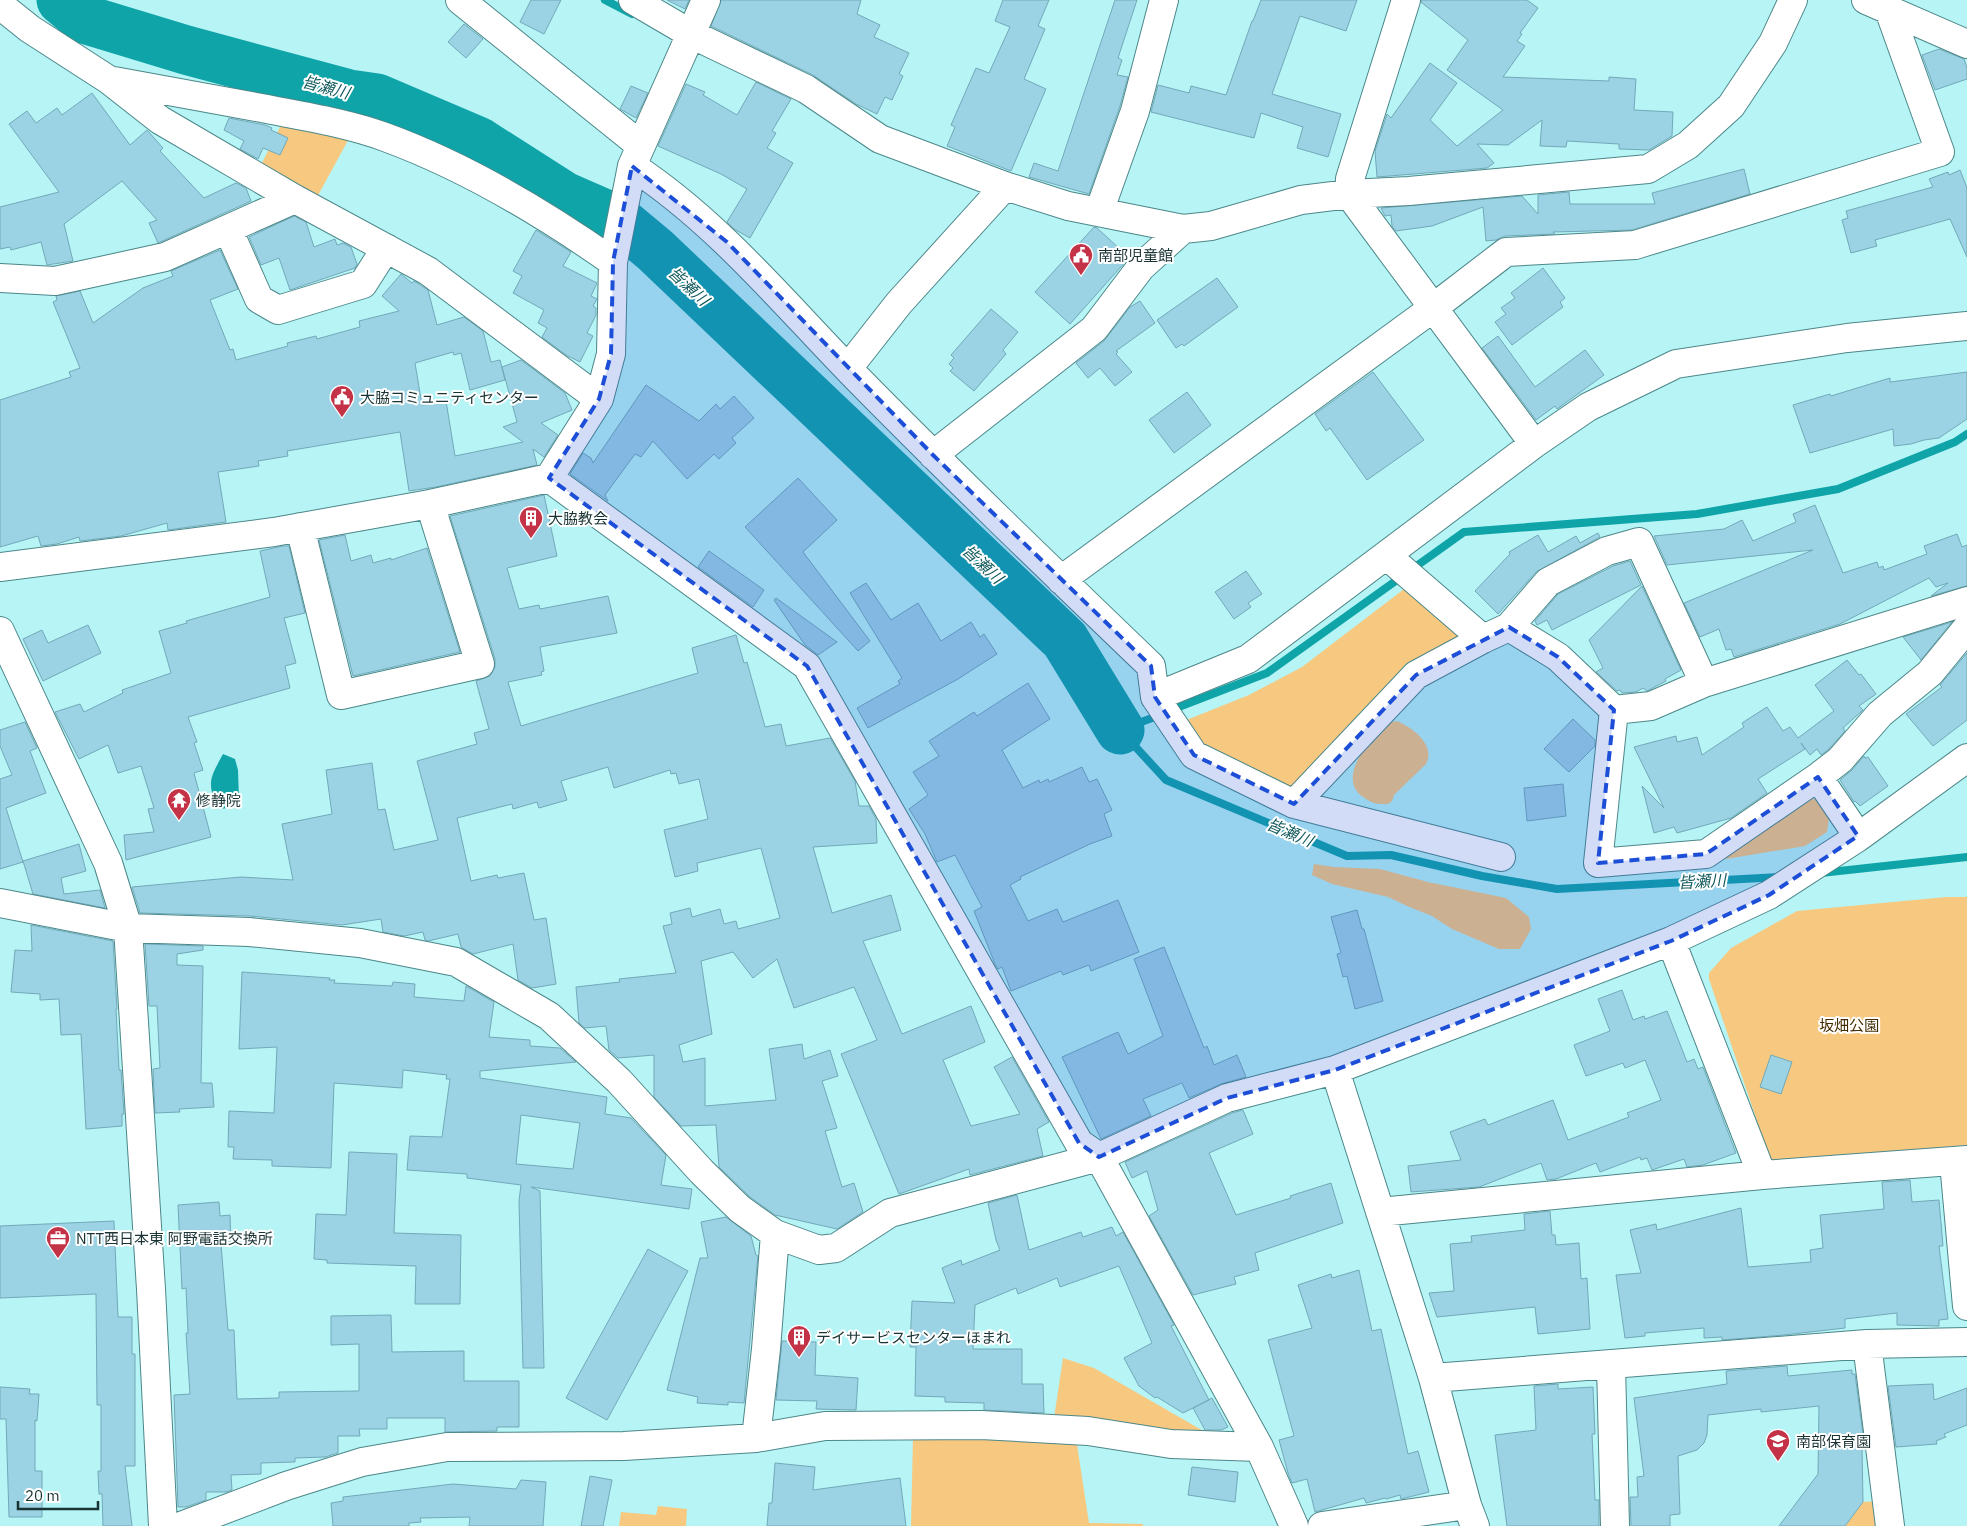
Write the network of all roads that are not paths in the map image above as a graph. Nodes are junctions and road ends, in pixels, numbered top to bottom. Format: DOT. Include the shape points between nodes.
graph roads {
  1 [pos="460,0"];
  2 [pos="633,0"];
  3 [pos="706,0"];
  4 [pos="1164,0"];
  5 [pos="1406,0"];
  6 [pos="1793,0"];
  7 [pos="0,5"];
  8 [pos="1877,5"];
  9 [pos="691,34"];
  10 [pos="1967,44"];
  11 [pos="109,80"];
  12 [pos="636,156"];
  13 [pos="1005,186"];
  14 [pos="1349,194"];
  15 [pos="294,199"];
  16 [pos="1099,212"];
  17 [pos="1183,228"];
  18 [pos="228,229"];
  19 [pos="386,248"];
  20 [pos="613,262"];
  21 [pos="0,278"];
  22 [pos="1433,308"];
  23 [pos="1967,326"];
  24 [pos="848,368"];
  25 [pos="599,399"];
  26 [pos="1534,444"];
  27 [pos="933,455"];
  28 [pos="549,478"];
  29 [pos="430,504"];
  30 [pos="300,527"];
  31 [pos="1390,559"];
  32 [pos="0,567"];
  33 [pos="1061,580"];
  34 [pos="1967,601"];
  35 [pos="1510,627"];
  36 [pos="1967,628"];
  37 [pos="0,630"];
  38 [pos="1483,639"];
  39 [pos="1704,683"];
  40 [pos="1155,697"];
  41 [pos="1614,710"];
  42 [pos="1967,758"];
  43 [pos="1818,777"];
  44 [pos="1294,804"];
  45 [pos="1858,837"];
  46 [pos="1501,857"];
  47 [pos="0,903"];
  48 [pos="128,928"];
  49 [pos="1671,941"];
  50 [pos="1335,1070"];
  51 [pos="1099,1157"];
  52 [pos="1961,1161"];
  53 [pos="1762,1175"];
  54 [pos="1380,1212"];
  55 [pos="775,1234"];
  56 [pos="1967,1306"];
  57 [pos="1967,1342"];
  58 [pos="1867,1344"];
  59 [pos="1611,1365"];
  60 [pos="1433,1378"];
  61 [pos="756,1438"];
  62 [pos="1258,1448"];
  63 [pos="1471,1515"];
  64 [pos="163,1526"];
  65 [pos="181,1526"];
  66 [pos="1294,1526"];
  67 [pos="1322,1526"];
  68 [pos="1614,1526"];
  69 [pos="1890,1526"];
  1 -- 12 [label="street"];
  2 -- 9 [label="street"];
  3 -- 9 [label="street"];
  4 -- 16 [label="street" via="1135,111"];
  5 -- 14 [label="street" via="1350,179"];
  6 -- 14 [label="street" via="1773,44 1731,106 1688,145 1648,170"];
  7 -- 11 [label="street" via="30,29"];
  8 -- 10 [label="street"];
  8 -- 22 [label="street" via="1940,152 1635,245 1506,252"];
  9 -- 12 [label="street"];
  9 -- 13 [label="street" via="806,89 880,138"];
  11 -- 15 [label="street" via="160,120"];
  11 -- 20 [label="street" via="323,120 383,136 450,163 566,229"];
  12 -- 20 [label="street"];
  12 -- 24 [label="street" via="653,180 726,242"];
  13 -- 16 [label="street"];
  13 -- 24 [label="street" via="899,303"];
  14 -- 17 [label="street" via="1301,200 1211,226"];
  14 -- 22 [label="street"];
  15 -- 18 [label="street"];
  15 -- 19 [label="street"];
  16 -- 17 [label="street"];
  17 -- 27 [label="street" via="1141,267 1094,329"];
  18 -- 19 [label="street" via="259,299 278,310 363,284"];
  18 -- 21 [label="street" via="165,257 55,281"];
  19 -- 25 [label="street" via="428,272"];
  20 -- 25 [label="street" via="611,354"];
  22 -- 26 [label="street"];
  22 -- 33 [label="street"];
  23 -- 26 [label="street" via="1847,338 1676,364 1588,407"];
  24 -- 27 [label="street"];
  25 -- 28 [label="street"];
  26 -- 31 [label="street"];
  27 -- 33 [label="street"];
  28 -- 29 [label="street"];
  28 -- 51 [label="street" via="807,666 1079,1143"];
  29 -- 30 [label="street"];
  29 -- 30 [label="street" via="480,664 341,695"];
  30 -- 32 [label="street"];
  31 -- 38 [label="street"];
  31 -- 40 [label="street" via="1248,659"];
  33 -- 40 [label="street" via="1151,666"];
  34 -- 39 [label="street"];
  35 -- 38 [label="street"];
  35 -- 39 [label="street" via="1548,582 1606,551 1639,542"];
  35 -- 41 [label="street" via="1558,657"];
  36 -- 43 [label="street" via="1930,673 1880,714 1840,760"];
  37 -- 48 [label="street" via="108,863"];
  38 -- 44 [label="street" via="1416,675"];
  39 -- 41 [label="street" via="1651,706"];
  40 -- 44 [label="street" via="1194,755"];
  41 -- 43 [label="street" via="1598,863 1706,854"];
  42 -- 45 [label="street"];
  43 -- 45 [label="street"];
  44 -- 46 [label="street"];
  45 -- 49 [label="street" via="1769,895"];
  47 -- 48 [label="street"];
  48 -- 55 [label="street" via="249,932 360,943 456,962 549,1016 619,1081 740,1209"];
  48 -- 64 [label="street"];
  49 -- 50 [label="street"];
  49 -- 53 [label="street"];
  50 -- 51 [label="street" via="1227,1098"];
  50 -- 54 [label="street"];
  51 -- 55 [label="street" via="890,1213 836,1248 819,1250"];
  51 -- 62 [label="street"];
  52 -- 53 [label="street"];
  52 -- 56 [label="street"];
  53 -- 54 [label="street"];
  54 -- 60 [label="street"];
  55 -- 61 [label="street"];
  57 -- 58 [label="street"];
  58 -- 59 [label="street"];
  58 -- 69 [label="street"];
  59 -- 60 [label="street"];
  59 -- 68 [label="street"];
  60 -- 63 [label="street"];
  61 -- 62 [label="street" via="825,1426 981,1425 1088,1431 1170,1444"];
  61 -- 65 [label="street" via="624,1446 446,1447 362,1462 286,1486"];
  62 -- 66 [label="street"];
  63 -- 67 [label="street"];
}
